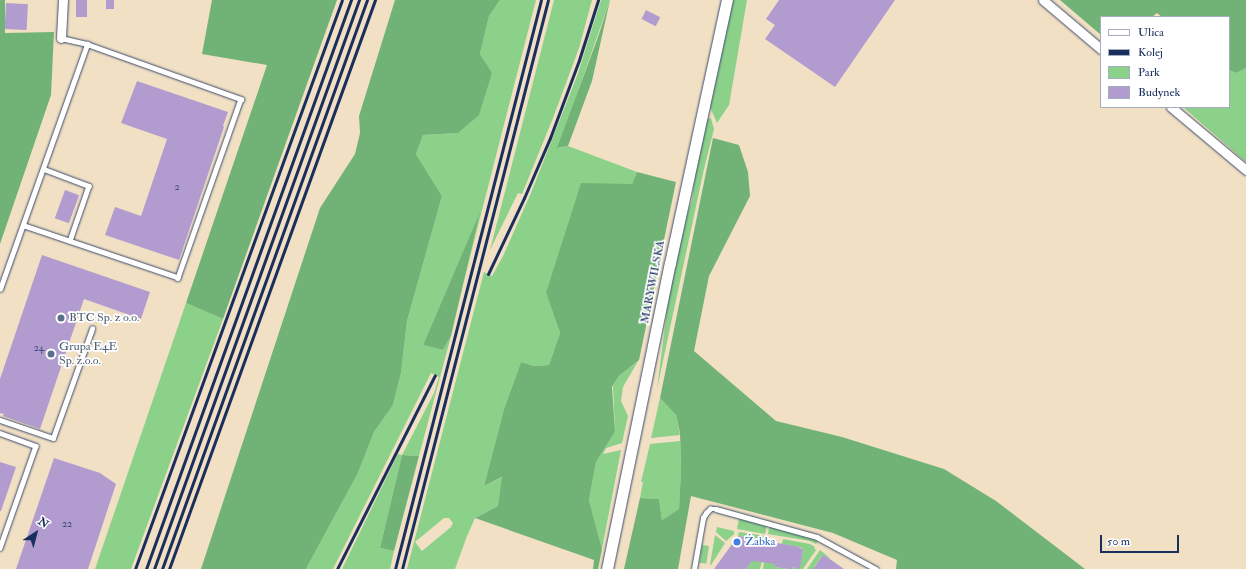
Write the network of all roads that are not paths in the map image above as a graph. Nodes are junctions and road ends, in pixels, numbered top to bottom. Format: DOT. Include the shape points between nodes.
graph roads {
  1 [pos="63,0"];
  2 [pos="727,0"];
  3 [pos="1043,0"];
  4 [pos="61,38"];
  5 [pos="86,44"];
  6 [pos="1100,48"];
  7 [pos="1172,108"];
  8 [pos="44,169"];
  9 [pos="1246,170"];
  10 [pos="24,226"];
  11 [pos="70,241"];
  12 [pos="0,289"];
  13 [pos="92,329"];
  14 [pos="0,420"];
  15 [pos="0,433"];
  16 [pos="0,548"];
  17 [pos="607,569"];
  18 [pos="694,569"];
  19 [pos="876,569"];
  1 -- 4 [label="street"];
  2 -- 17 [label="street, MARYWILSKA"];
  3 -- 6 [label="street"];
  4 -- 5 [label="lane"];
  5 -- 8 [label="lane"];
  5 -- 11 [label="lane" via="241,99 178,278"];
  7 -- 9 [label="street"];
  8 -- 10 [label="lane"];
  8 -- 11 [label="lane" via="89,186"];
  10 -- 11 [label="lane"];
  10 -- 12 [label="lane"];
  13 -- 14 [label="lane" via="53,438"];
  15 -- 16 [label="lane" via="36,446"];
  18 -- 19 [label="lane" via="703,518 710,509 817,537"];
}
